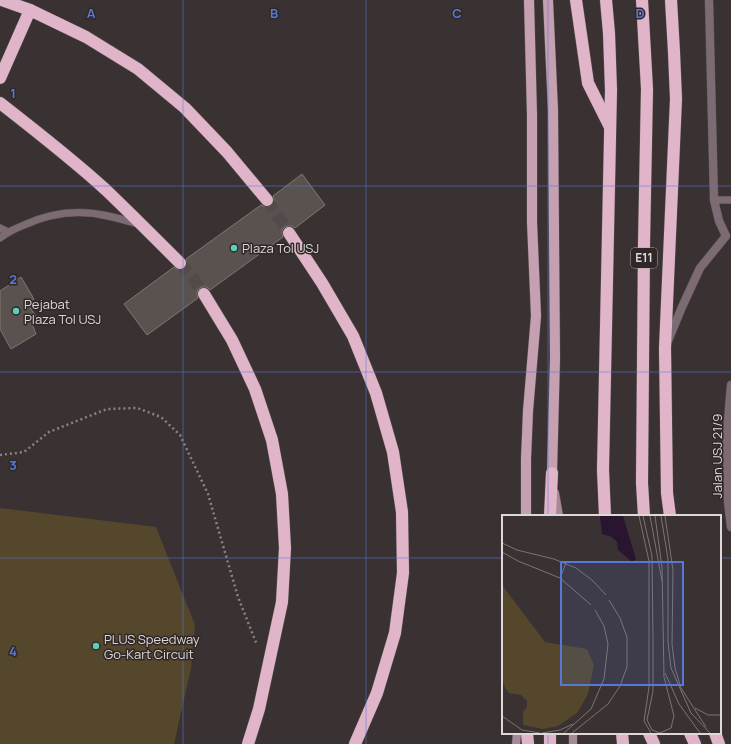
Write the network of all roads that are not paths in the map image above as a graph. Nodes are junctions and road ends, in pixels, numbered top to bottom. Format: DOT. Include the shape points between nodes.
graph roads {
  1 [pos="2,0"];
  2 [pos="529,0"];
  3 [pos="548,0"];
  4 [pos="576,0"];
  5 [pos="606,0"];
  6 [pos="642,0"];
  7 [pos="671,0"];
  8 [pos="709,0"];
  9 [pos="30,10"];
  10 [pos="0,78"];
  11 [pos="0,103"];
  12 [pos="610,128"];
  13 [pos="267,200"];
  14 [pos="714,200"];
  15 [pos="731,200"];
  16 [pos="142,225"];
  17 [pos="0,228"];
  18 [pos="8,232"];
  19 [pos="289,233"];
  20 [pos="728,237"];
  21 [pos="0,238"];
  22 [pos="180,263"];
  23 [pos="204,294"];
  24 [pos="665,348"];
  25 [pos="731,385"];
  26 [pos="730,400"];
  27 [pos="552,472"];
  28 [pos="526,515"];
  29 [pos="550,515"];
  30 [pos="559,515"];
  31 [pos="605,515"];
  32 [pos="644,515"];
  33 [pos="670,515"];
  34 [pos="731,527"];
  35 [pos="517,734"];
  36 [pos="527,734"];
  37 [pos="622,734"];
  38 [pos="649,734"];
  39 [pos="690,734"];
  40 [pos="715,734"];
  41 [pos="248,744"];
  42 [pos="355,744"];
  43 [pos="516,744"];
  44 [pos="528,744"];
  45 [pos="623,744"];
  46 [pos="654,744"];
  47 [pos="695,744"];
  48 [pos="719,744"];
  1 -- 9 [label="highway"];
  2 -- 28 [label="main road" via="536,316 527,431"];
  3 -- 27 [label="main road" via="553,110 555,350"];
  4 -- 12 [label="highway" via="588,83"];
  5 -- 12 [label="highway" via="611,90"];
  6 -- 32 [label="highway, E11" via="647,89 642,475"];
  7 -- 24 [label="highway" via="676,98"];
  8 -- 14 [label="street"];
  9 -- 10 [label="highway"];
  9 -- 13 [label="highway" via="86,37 138,69 185,108 227,152"];
  11 -- 16 [label="highway" via="69,158"];
  12 -- 31 [label="highway" via="603,462"];
  14 -- 15 [label="lane"];
  14 -- 20 [label="street" via="719,221"];
  16 -- 18 [label="lane" via="80,212 43,217"];
  16 -- 22 [label="highway"];
  17 -- 18 [label="lane"];
  18 -- 21 [label="lane"];
  19 -- 42 [label="highway" via="353,336 376,393 393,452 402,512 403,573 395,633 377,693"];
  20 -- 24 [label="street" via="700,268"];
  23 -- 41 [label="highway" via="232,340 255,389 272,440 282,494 285,548 282,602"];
  24 -- 33 [label="highway" via="667,493"];
  25 -- 26 [label="street, Jalan USJ 21/9"];
  26 -- 34 [label="street, Jalan USJ 21/9" via="727,432"];
  27 -- 29 [label="highway"];
  27 -- 30 [label="street"];
  35 -- 43 [label="street"];
  36 -- 44 [label="highway"];
  37 -- 45 [label="highway"];
  38 -- 46 [label="highway"];
  39 -- 47 [label="highway"];
  40 -- 48 [label="highway"];
}
